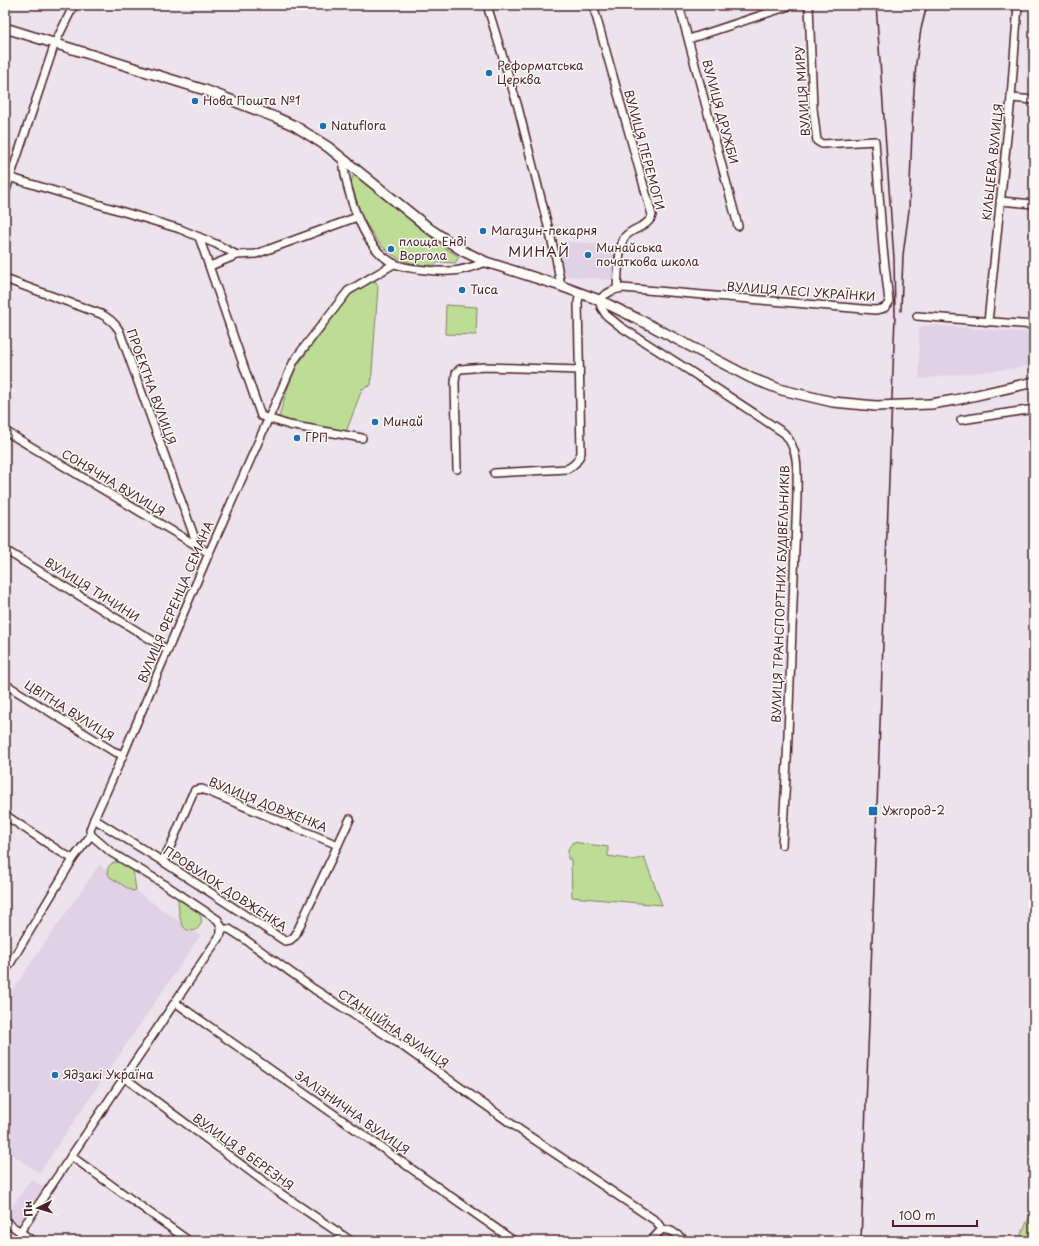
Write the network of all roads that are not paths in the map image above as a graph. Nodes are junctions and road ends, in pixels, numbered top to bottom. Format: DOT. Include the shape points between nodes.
graph roads {
  1 [pos="74,5"];
  2 [pos="487,5"];
  3 [pos="593,5"];
  4 [pos="679,5"];
  5 [pos="792,5"];
  6 [pos="809,5"];
  7 [pos="1018,5"];
  8 [pos="5,28"];
  9 [pos="689,39"];
  10 [pos="55,43"];
  11 [pos="1010,98"];
  12 [pos="1034,100"];
  13 [pos="875,141"];
  14 [pos="343,158"];
  15 [pos="7,177"];
  16 [pos="5,193"];
  17 [pos="1000,201"];
  18 [pos="1034,204"];
  19 [pos="357,217"];
  20 [pos="738,226"];
  21 [pos="199,237"];
  22 [pos="237,255"];
  23 [pos="486,262"];
  24 [pos="394,264"];
  25 [pos="210,266"];
  26 [pos="5,279"];
  27 [pos="561,286"];
  28 [pos="618,289"];
  29 [pos="580,293"];
  30 [pos="599,300"];
  31 [pos="916,316"];
  32 [pos="988,322"];
  33 [pos="1034,325"];
  34 [pos="579,370"];
  35 [pos="1034,382"];
  36 [pos="1034,408"];
  37 [pos="268,419"];
  38 [pos="961,420"];
  39 [pos="5,431"];
  40 [pos="362,438"];
  41 [pos="457,468"];
  42 [pos="494,473"];
  43 [pos="198,547"];
  44 [pos="5,550"];
  45 [pos="209,553"];
  46 [pos="168,650"];
  47 [pos="5,684"];
  48 [pos="123,755"];
  49 [pos="5,815"];
  50 [pos="94,819"];
  51 [pos="350,819"];
  52 [pos="91,835"];
  53 [pos="338,845"];
  54 [pos="782,845"];
  55 [pos="73,859"];
  56 [pos="162,861"];
  57 [pos="222,929"];
  58 [pos="5,972"];
  59 [pos="176,1003"];
  60 [pos="125,1078"];
  61 [pos="71,1156"];
  62 [pos="5,1221"];
  63 [pos="662,1229"];
  64 [pos="20,1232"];
  65 [pos="33,1241"];
  66 [pos="189,1241"];
  67 [pos="351,1241"];
  68 [pos="514,1241"];
  69 [pos="651,1241"];
  70 [pos="686,1241"];
  1 -- 10 [label="street"];
  2 -- 27 [label="street" via="518,107"];
  3 -- 28 [label="street, ВУЛИЦЯ ПЕРЕМОГИ" via="652,215 650,221 633,230 623,240"];
  4 -- 9 [label="street, ВУЛИЦЯ ДРУЖБИ"];
  5 -- 9 [label="street"];
  6 -- 13 [label="street, ВУЛИЦЯ МИРУ" via="813,108 817,141 822,144"];
  7 -- 11 [label="street, КІЛЬЦЕВА ВУЛИЦЯ"];
  8 -- 10 [label="main road"];
  9 -- 20 [label="street, ВУЛИЦЯ ДРУЖБИ"];
  10 -- 14 [label="main road" via="241,103 295,126"];
  10 -- 15 [label="street"];
  11 -- 12 [label="street"];
  11 -- 17 [label="street, КІЛЬЦЕВА ВУЛИЦЯ"];
  13 -- 28 [label="street, ВУЛИЦЯ ЛЕСІ УКРАЇНКИ" via="889,302 883,309"];
  14 -- 19 [label="street" via="346,184"];
  14 -- 23 [label="main road" via="441,238"];
  15 -- 16 [label="street"];
  15 -- 21 [label="street"];
  17 -- 18 [label="street"];
  17 -- 32 [label="street, КІЛЬЦЕВА ВУЛИЦЯ"];
  19 -- 22 [label="street" via="256,254"];
  19 -- 24 [label="street" via="371,242"];
  21 -- 22 [label="street"];
  21 -- 25 [label="street"];
  22 -- 25 [label="street"];
  23 -- 24 [label="street" via="468,269 443,272"];
  23 -- 27 [label="main road"];
  24 -- 37 [label="street, ВУЛИЦЯ ФЕРЕНЦА СЕМАНА" via="352,287 343,296 299,354"];
  25 -- 37 [label="street" via="261,416"];
  26 -- 43 [label="street, ПРОЕКТНА ВУЛИЦЯ" via="101,314 115,323"];
  27 -- 29 [label="main road"];
  28 -- 30 [label="street" via="606,293"];
  29 -- 30 [label="main road"];
  29 -- 34 [label="street"];
  30 -- 35 [label="main road, bridge" via="751,378 782,390 833,402 876,406 931,404"];
  30 -- 54 [label="street, ВУЛИЦЯ ТРАНСПОРТНИХ БУДІВЕЛЬНИКІВ" via="601,308 621,327 784,433 794,450 797,463 797,496"];
  31 -- 32 [label="street"];
  32 -- 33 [label="street"];
  34 -- 41 [label="street" via="485,367 460,369 456,373 455,383"];
  34 -- 42 [label="street" via="581,453 574,466 564,469"];
  36 -- 38 [label="street"];
  37 -- 40 [label="street"];
  37 -- 45 [label="street, ВУЛИЦЯ ФЕРЕНЦА СЕМАНА"];
  39 -- 43 [label="street, СОНЯЧНА ВУЛИЦЯ"];
  43 -- 45 [label="street, СОНЯЧНА ВУЛИЦЯ"];
  44 -- 46 [label="street, ВУЛИЦЯ ТИЧИНИ"];
  45 -- 46 [label="street, ВУЛИЦЯ ФЕРЕНЦА СЕМАНА"];
  46 -- 48 [label="street, ВУЛИЦЯ ФЕРЕНЦА СЕМАНА"];
  47 -- 48 [label="street, ЦВІТНА ВУЛИЦЯ"];
  48 -- 50 [label="street, ВУЛИЦЯ ФЕРЕНЦА СЕМАНА"];
  49 -- 55 [label="street"];
  50 -- 52 [label="street, ВУЛИЦЯ ФЕРЕНЦА СЕМАНА"];
  50 -- 56 [label="street, ПРОВУЛОК ДОВЖЕНКА"];
  51 -- 53 [label="street, ПРОВУЛОК ДОВЖЕНКА"];
  52 -- 55 [label="street, ВУЛИЦЯ ФЕРЕНЦА СЕМАНА"];
  52 -- 57 [label="street, СТАНЦІЙНА ВУЛИЦЯ" via="112,853 210,915 220,923"];
  53 -- 56 [label="street, ВУЛИЦЯ ДОВЖЕНКА" via="202,789 195,790 192,795"];
  53 -- 56 [label="street, ПРОВУЛОК ДОВЖЕНКА" via="296,936 285,941"];
  55 -- 58 [label="street, ВУЛИЦЯ ФЕРЕНЦА СЕМАНА"];
  57 -- 59 [label="street" via="220,938"];
  57 -- 63 [label="street, СТАНЦІЙНА ВУЛИЦЯ" via="229,929 338,1005 398,1043 523,1132 656,1221"];
  59 -- 60 [label="street"];
  59 -- 68 [label="street, ЗАЛІЗНИЧНА ВУЛИЦЯ"];
  60 -- 61 [label="street"];
  60 -- 67 [label="street, ВУЛИЦЯ 8 БЕРЕЗНЯ" via="274,1189"];
  61 -- 64 [label="street"];
  61 -- 66 [label="street"];
  62 -- 64 [label="street"];
  63 -- 69 [label="street"];
  63 -- 70 [label="street, СТАНЦІЙНА ВУЛИЦЯ" via="671,1231"];
  64 -- 65 [label="street"];
}
